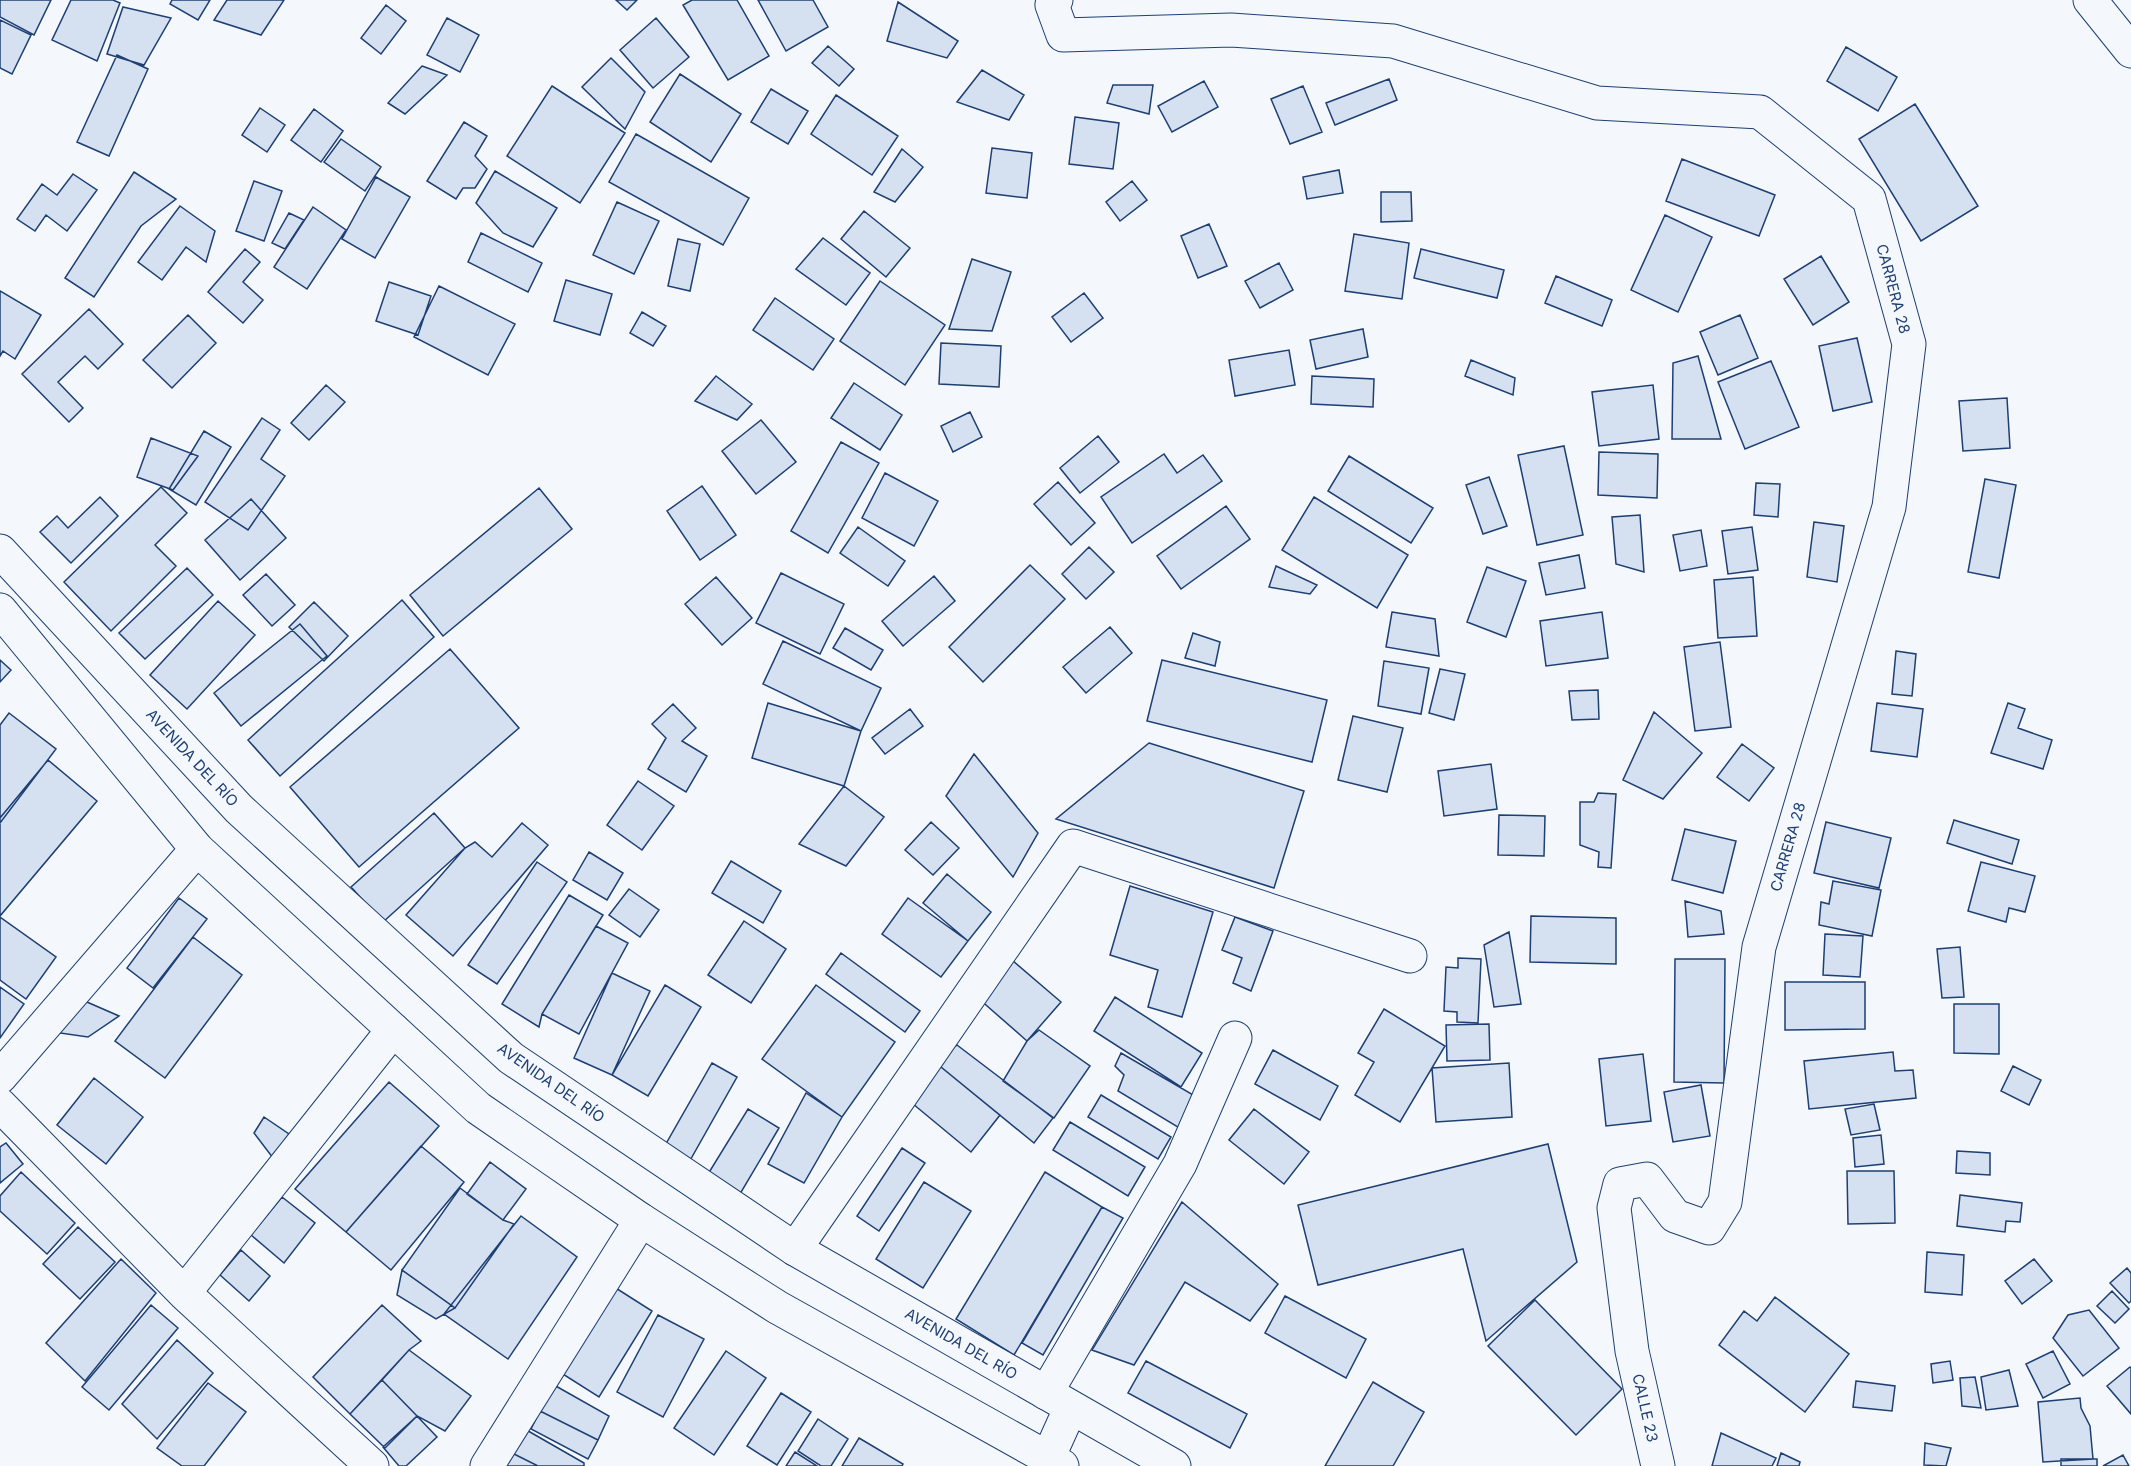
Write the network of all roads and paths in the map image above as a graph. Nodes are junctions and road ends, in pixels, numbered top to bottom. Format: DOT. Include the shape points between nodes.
graph roads {
  1 [pos="1056,0"];
  2 [pos="2090,0"];
  3 [pos="2131,51"];
  4 [pos="0,551"];
  5 [pos="0,610"];
  6 [pos="197,849"];
  7 [pos="1410,956"];
  8 [pos="393,1030"];
  9 [pos="1235,1038"];
  10 [pos="0,1077"];
  11 [pos="0,1105"];
  12 [pos="641,1220"];
  13 [pos="795,1250"];
  14 [pos="184,1293"];
  15 [pos="1632,1351"];
  16 [pos="1059,1400"];
  17 [pos="1055,1462"];
  18 [pos="372,1466"];
  19 [pos="487,1466"];
  20 [pos="1174,1466"];
  21 [pos="1658,1466"];
  1 -- 15 [label="street, CARRERA 28" via="1052,5 1064,35 1232,30 1393,41 1597,103 1760,112 1869,199 1909,345 1889,507 1759,947 1725,1202 1709,1228 1675,1216 1647,1179 1620,1184 1614,1208"];
  2 -- 3 [label="street"];
  4 -- 13 [label="street, AVENIDA DEL RÍO" via="239,809 511,1059"];
  5 -- 6 [label="street"];
  6 -- 8 [label="street"];
  6 -- 10 [label="street"];
  7 -- 13 [label="street" via="1073,846"];
  8 -- 12 [label="street" via="478,1108"];
  8 -- 14 [label="street"];
  9 -- 16 [label="street" via="1180,1164"];
  11 -- 14 [label="street"];
  12 -- 17 [label="street" via="777,1307"];
  12 -- 19 [label="street"];
  13 -- 16 [label="street, AVENIDA DEL RÍO"];
  14 -- 18 [label="street"];
  15 -- 21 [label="street, CALLE 23"];
  16 -- 17 [label="street"];
  16 -- 20 [label="street, AVENIDA DEL RÍO"];
}
